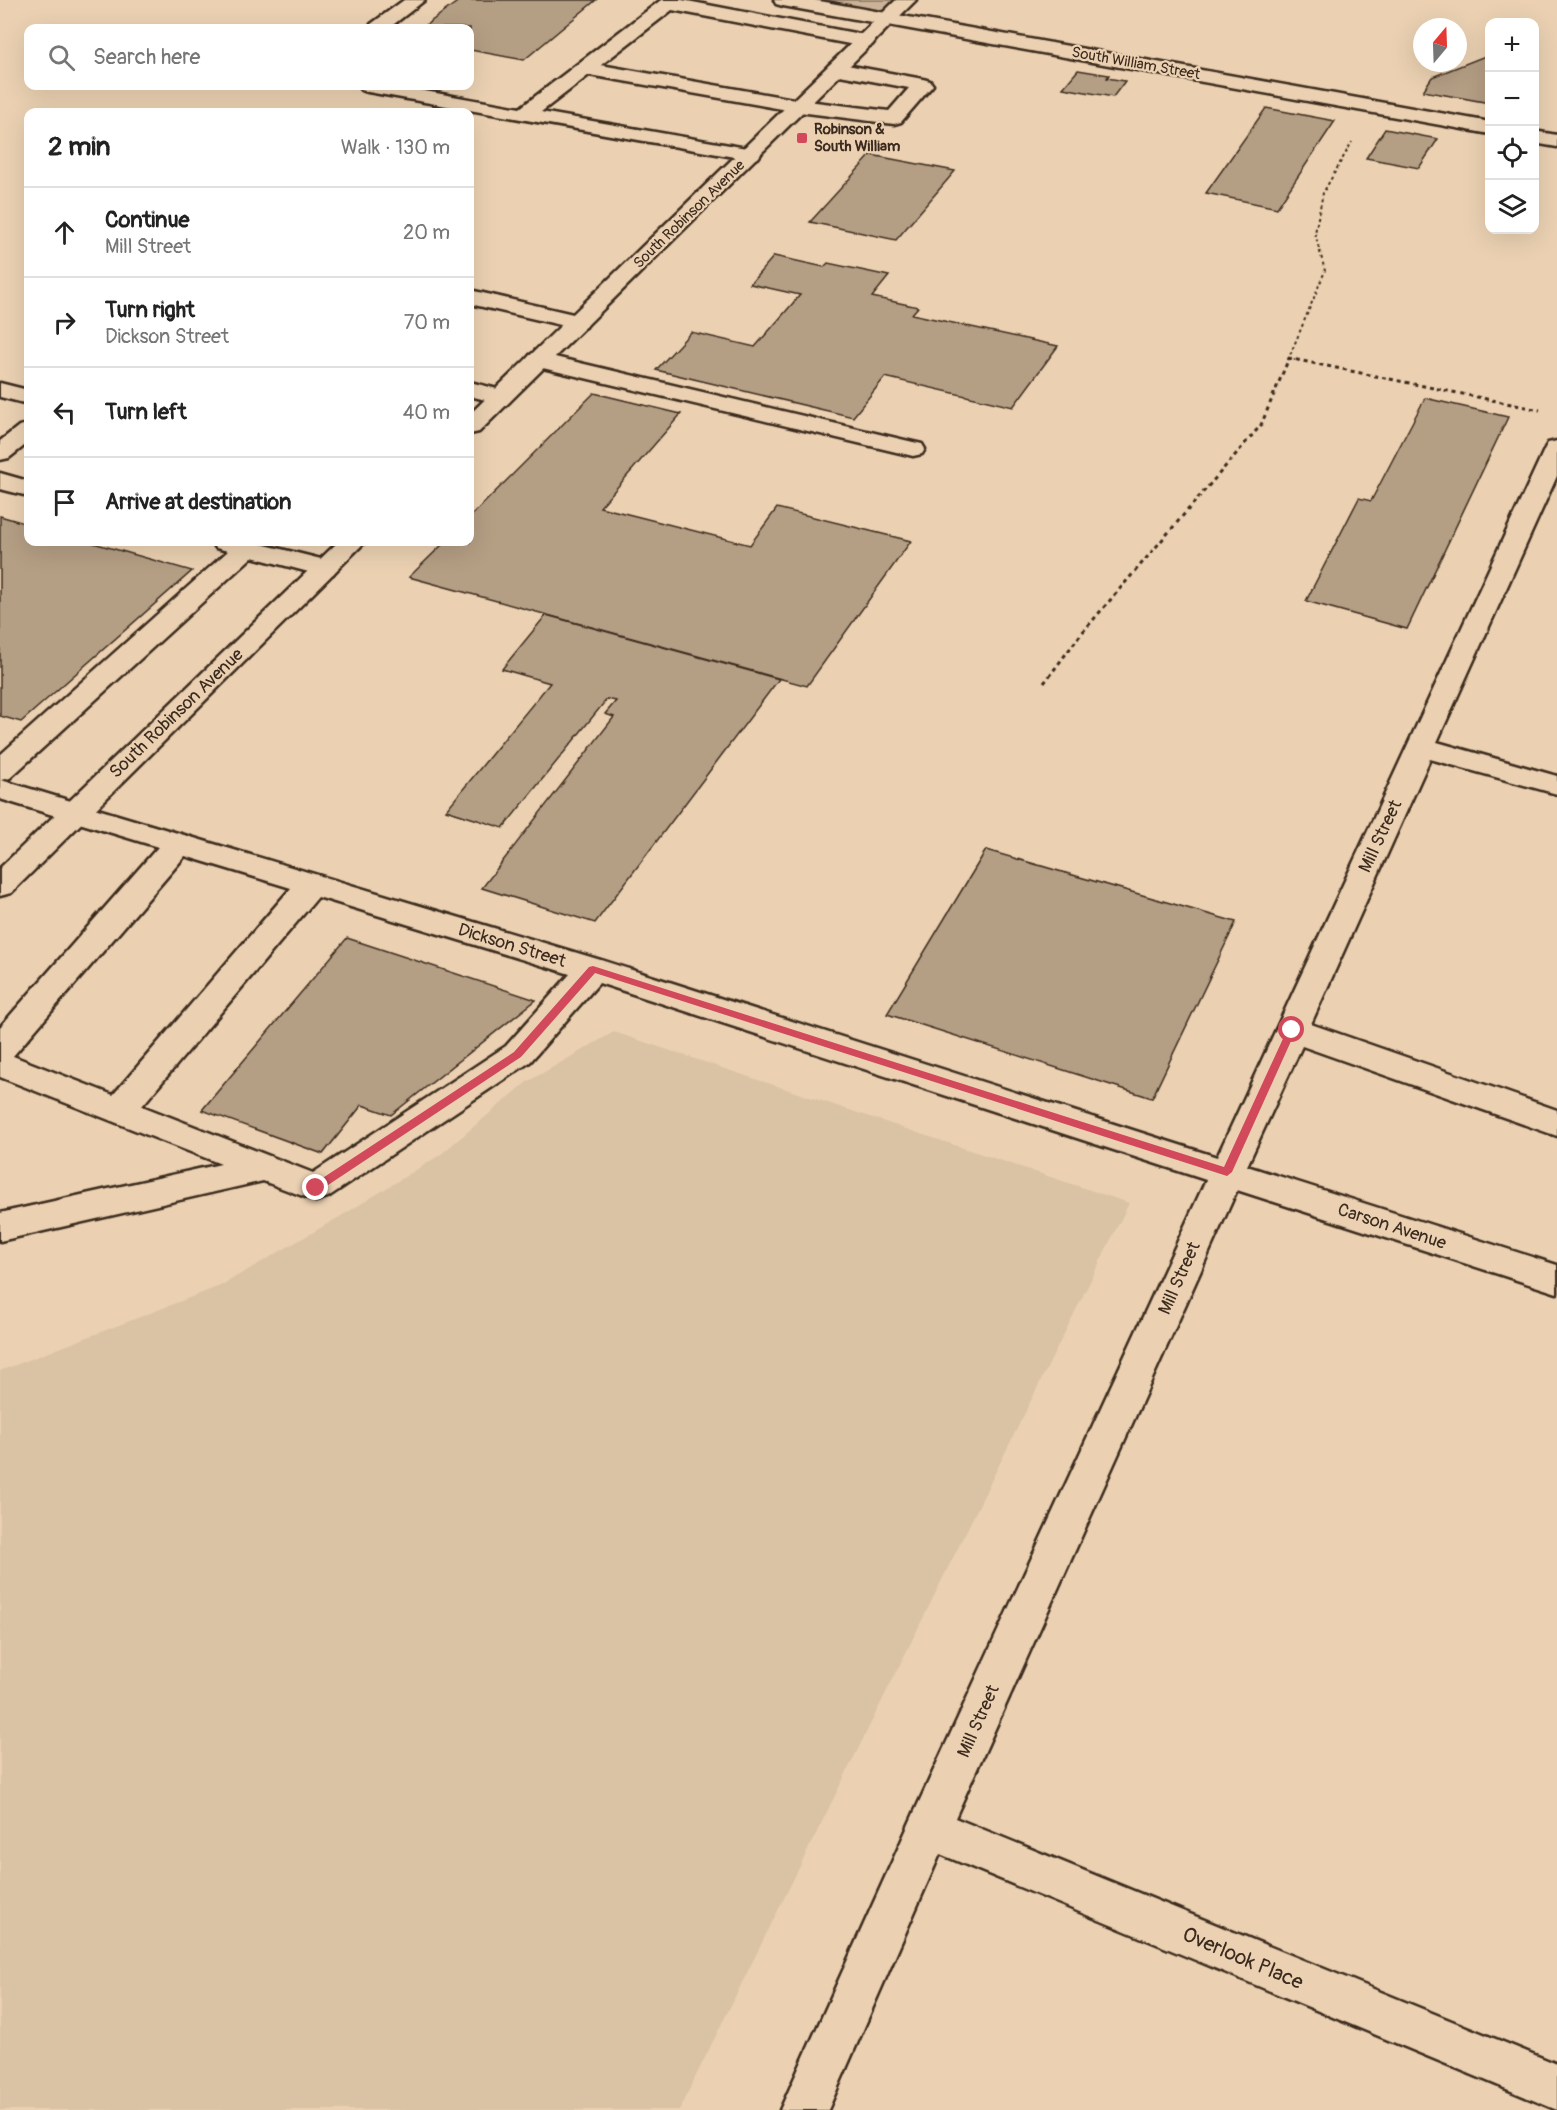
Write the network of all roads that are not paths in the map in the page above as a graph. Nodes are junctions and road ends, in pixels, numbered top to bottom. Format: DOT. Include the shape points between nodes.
graph roads {
  1 [pos="416,0"];
  2 [pos="783,0"];
  3 [pos="907,0"];
  4 [pos="671,2"];
  5 [pos="890,18"];
  6 [pos="383,24"];
  7 [pos="865,41"];
  8 [pos="585,68"];
  9 [pos="836,69"];
  10 [pos="390,90"];
  11 [pos="799,106"];
  12 [pos="524,115"];
  13 [pos="1485,127"];
  14 [pos="1539,138"];
  15 [pos="1557,141"];
  16 [pos="751,154"];
  17 [pos="474,298"];
  18 [pos="578,322"];
  19 [pos="538,360"];
  20 [pos="0,390"];
  21 [pos="474,390"];
  22 [pos="24,396"];
  23 [pos="501,397"];
  24 [pos="474,423"];
  25 [pos="24,434"];
  26 [pos="1557,448"];
  27 [pos="914,449"];
  28 [pos="0,453"];
  29 [pos="0,481"];
  30 [pos="24,488"];
  31 [pos="234,546"];
  32 [pos="239,546"];
  33 [pos="348,546"];
  34 [pos="324,568"];
  35 [pos="1421,747"];
  36 [pos="0,771"];
  37 [pos="1557,785"];
  38 [pos="0,789"];
  39 [pos="74,813"];
  40 [pos="178,844"];
  41 [pos="312,884"];
  42 [pos="0,886"];
  43 [pos="593,969"];
  44 [pos="1292,1030"];
  45 [pos="0,1049"];
  46 [pos="0,1064"];
  47 [pos="118,1112"];
  48 [pos="1557,1123"];
  49 [pos="263,1168"];
  50 [pos="1227,1172"];
  51 [pos="0,1227"];
  52 [pos="1557,1279"];
  53 [pos="929,1828"];
  54 [pos="1557,2088"];
  55 [pos="804,2110"];
  1 -- 6 [label="main road"];
  2 -- 5 [label="main road, South William Street"];
  3 -- 5 [label="main road, South Robinson Avenue"];
  4 -- 7 [label="main road"];
  4 -- 8 [label="main road"];
  5 -- 7 [label="main road, South Robinson Avenue"];
  5 -- 13 [label="main road, South William Street"];
  7 -- 9 [label="main road, South Robinson Avenue"];
  8 -- 11 [label="main road"];
  8 -- 12 [label="main road"];
  9 -- 11 [label="main road, South Robinson Avenue"];
  9 -- 11 [label="main road" via="923,85 894,118"];
  10 -- 12 [label="main road"];
  11 -- 16 [label="main road, South Robinson Avenue"];
  12 -- 16 [label="main road"];
  14 -- 15 [label="main road"];
  16 -- 18 [label="main road, South Robinson Avenue"];
  17 -- 18 [label="main road"];
  18 -- 19 [label="main road, South Robinson Avenue"];
  19 -- 23 [label="main road, South Robinson Avenue"];
  19 -- 27 [label="main road"];
  20 -- 22 [label="main road"];
  21 -- 23 [label="main road"];
  23 -- 24 [label="main road, South Robinson Avenue"];
  25 -- 28 [label="main road"];
  26 -- 35 [label="main road, Mill Street"];
  29 -- 30 [label="main road"];
  31 -- 36 [label="main road"];
  32 -- 34 [label="main road"];
  33 -- 34 [label="main road, South Robinson Avenue"];
  34 -- 39 [label="main road, South Robinson Avenue"];
  35 -- 37 [label="main road"];
  35 -- 44 [label="main road, Mill Street"];
  38 -- 39 [label="main road, Dickson Street"];
  39 -- 40 [label="main road, Dickson Street"];
  39 -- 42 [label="main road, South Robinson Avenue"];
  40 -- 41 [label="main road, Dickson Street"];
  40 -- 45 [label="main road"];
  41 -- 43 [label="main road, Dickson Street"];
  41 -- 47 [label="main road"];
  43 -- 49 [label="main road" via="518,1054 316,1188"];
  43 -- 50 [label="main road, Dickson Street"];
  44 -- 48 [label="main road"];
  44 -- 50 [label="main road, Mill Street"];
  46 -- 47 [label="main road"];
  47 -- 49 [label="main road"];
  49 -- 51 [label="main road"];
  50 -- 52 [label="main road, Carson Avenue"];
  50 -- 53 [label="main road, Mill Street"];
  53 -- 54 [label="main road, Overlook Place"];
  53 -- 55 [label="main road, Mill Street"];
}
